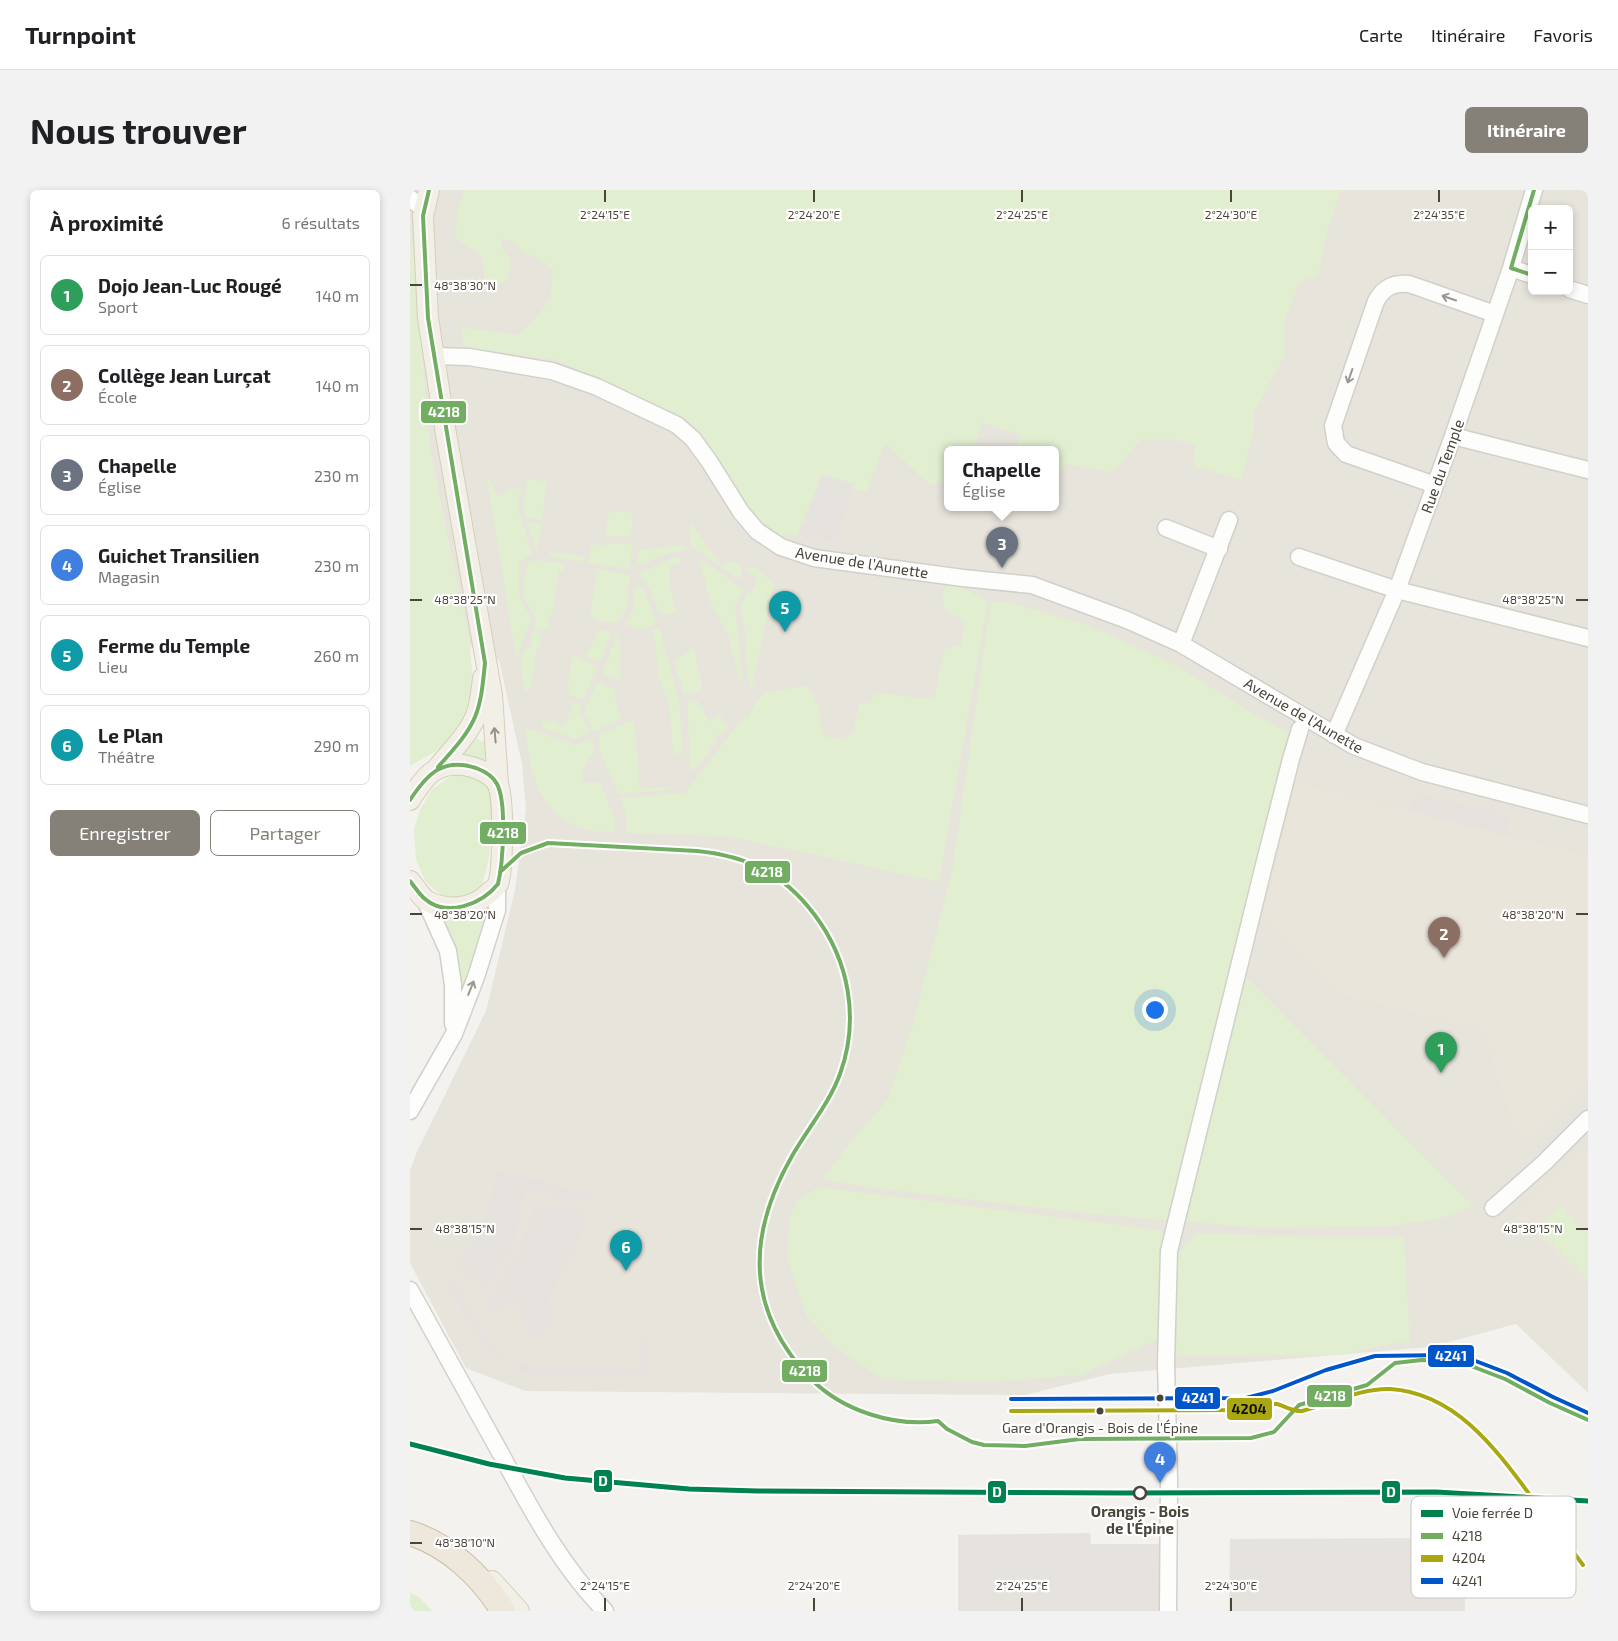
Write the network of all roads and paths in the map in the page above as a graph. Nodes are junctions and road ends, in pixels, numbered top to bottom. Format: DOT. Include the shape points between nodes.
graph roads {
  1 [pos="442,190"];
  2 [pos="1534,190"];
  3 [pos="421,198"];
  4 [pos="1511,268"];
  5 [pos="1528,274"];
  6 [pos="1573,290"];
  7 [pos="1588,295"];
  8 [pos="1496,314"];
  9 [pos="434,356"];
  10 [pos="1453,436"];
  11 [pos="1588,470"];
  12 [pos="1435,485"];
  13 [pos="1229,520"];
  14 [pos="1166,528"];
  15 [pos="1219,549"];
  16 [pos="1300,557"];
  17 [pos="1032,585"];
  18 [pos="1397,590"];
  19 [pos="1588,638"];
  20 [pos="1181,644"];
  21 [pos="485,663"];
  22 [pos="1300,729"];
  23 [pos="1334,735"];
  24 [pos="426,773"];
  25 [pos="498,784"];
  26 [pos="410,800"];
  27 [pos="1588,815"];
  28 [pos="410,881"];
  29 [pos="497,885"];
  30 [pos="426,900"];
  31 [pos="454,1034"];
  32 [pos="410,1111"];
  33 [pos="1588,1119"];
  34 [pos="1493,1208"];
  35 [pos="410,1290"];
  36 [pos="410,1533"];
  37 [pos="447,1550"];
  38 [pos="503,1611"];
  39 [pos="519,1611"];
  40 [pos="605,1611"];
  41 [pos="1168,1611"];
  1 -- 3 [label="main road"];
  2 -- 4 [label="street, Rue du Temple"];
  3 -- 9 [label="main road" via="428,318"];
  4 -- 5 [label="street"];
  4 -- 8 [label="street, Rue du Temple"];
  6 -- 7 [label="street"];
  8 -- 10 [label="street, Rue du Temple"];
  8 -- 12 [label="street, one-way" via="1399,283 1385,288 1373,310 1333,426 1336,443 1346,454"];
  9 -- 17 [label="street, Avenue de l’Aunette" via="469,357 552,371 597,387 677,425 693,439 757,531 794,553"];
  9 -- 21 [label="main road"];
  10 -- 11 [label="street"];
  10 -- 12 [label="street, Rue du Temple"];
  12 -- 18 [label="street, Rue du Temple"];
  13 -- 15 [label="street"];
  14 -- 15 [label="street"];
  15 -- 20 [label="street"];
  16 -- 18 [label="street"];
  17 -- 20 [label="street, Avenue de l'Aunette"];
  18 -- 19 [label="street"];
  18 -- 23 [label="street, Rue du Temple"];
  20 -- 23 [label="street, Avenue de l'Aunette"];
  21 -- 24 [label="main road" via="473,723 462,740"];
  25 -- 21 [label="main road, one-way" via="492,696"];
  22 -- 41 [label="street" via="1169,1251 1166,1363"];
  23 -- 27 [label="street, Avenue de l'Aunette" via="1422,772"];
  24 -- 25 [label="main road" via="453,764 473,766"];
  24 -- 26 [label="main road"];
  25 -- 29 [label="main road" via="502,804"];
  28 -- 30 [label="main road"];
  29 -- 30 [label="main road" via="485,898 466,908 444,907"];
  31 -- 29 [label="street, one-way" via="498,910"];
  30 -- 31 [label="street" via="448,951 453,985"];
  31 -- 32 [label="street"];
  33 -- 34 [label="street"];
  35 -- 40 [label="street" via="559,1556"];
  36 -- 37 [label="highway"];
  37 -- 38 [label="highway" via="478,1578"];
  37 -- 39 [label="main road" via="491,1580"];
}
